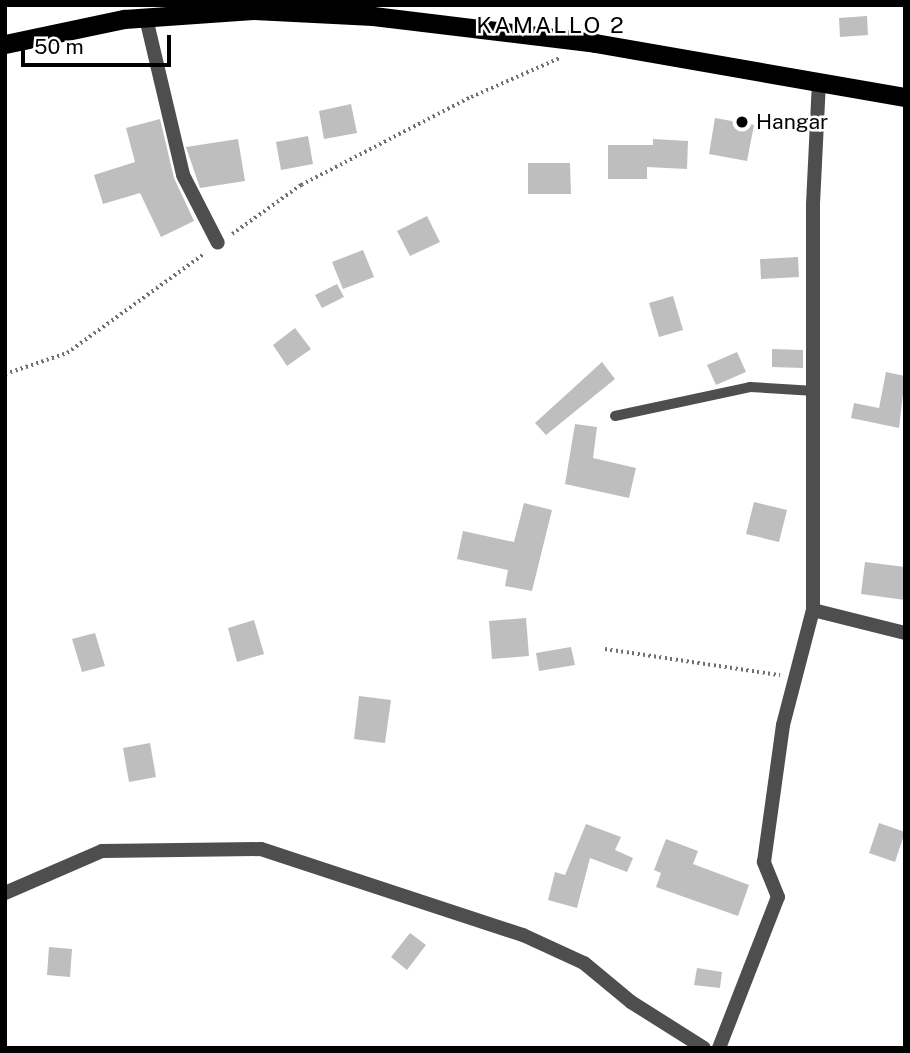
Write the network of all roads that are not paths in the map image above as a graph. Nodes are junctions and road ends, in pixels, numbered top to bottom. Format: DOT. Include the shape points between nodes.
graph roads {
  1 [pos="122,12"];
  2 [pos="146,18"];
  3 [pos="5,44"];
  4 [pos="819,82"];
  5 [pos="905,97"];
  6 [pos="218,243"];
  7 [pos="815,391"];
  8 [pos="615,416"];
  9 [pos="813,610"];
  10 [pos="905,633"];
  11 [pos="5,893"];
  12 [pos="704,1048"];
  13 [pos="719,1048"];
  1 -- 2 [label="highway"];
  1 -- 3 [label="highway"];
  2 -- 4 [label="highway" via="253,10 373,16 595,43"];
  2 -- 6 [label="street" via="183,175"];
  4 -- 5 [label="highway"];
  4 -- 7 [label="street" via="813,204"];
  7 -- 8 [label="lane" via="750,387"];
  7 -- 9 [label="street"];
  9 -- 10 [label="street"];
  9 -- 13 [label="street" via="794,683 764,862 778,897"];
  11 -- 12 [label="street" via="102,851 261,849 523,935 584,963 631,1002"];
}
